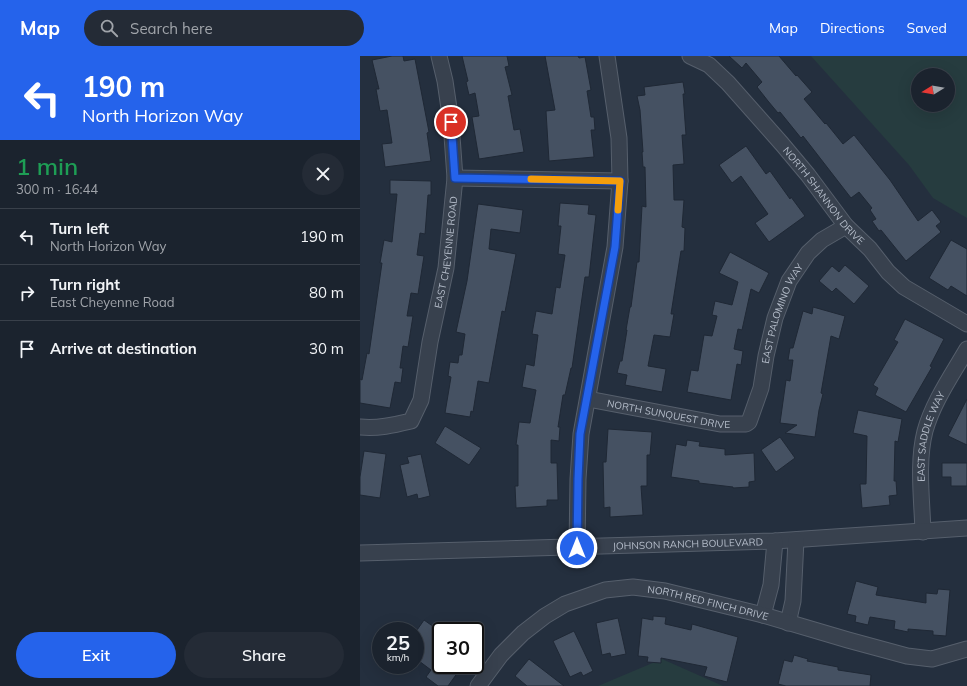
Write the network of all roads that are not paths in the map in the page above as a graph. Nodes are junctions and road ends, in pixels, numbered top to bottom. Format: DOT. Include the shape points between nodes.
graph roads {
  1 [pos="439,56"];
  2 [pos="607,56"];
  3 [pos="690,56"];
  4 [pos="455,178"];
  5 [pos="620,181"];
  6 [pos="846,226"];
  7 [pos="967,324"];
  8 [pos="967,349"];
  9 [pos="588,399"];
  10 [pos="749,422"];
  11 [pos="360,427"];
  12 [pos="967,528"];
  13 [pos="923,532"];
  14 [pos="796,540"];
  15 [pos="775,542"];
  16 [pos="577,548"];
  17 [pos="360,553"];
  18 [pos="763,615"];
  19 [pos="788,623"];
  20 [pos="967,649"];
  21 [pos="478,686"];
  1 -- 4 [label="street, EAST CHEYENNE ROAD" via="451,122"];
  2 -- 5 [label="street" via="619,138"];
  3 -- 6 [label="street, NORTH SHANNON DRIVE" via="709,65 728,83 804,170"];
  4 -- 5 [label="street"];
  4 -- 11 [label="street, EAST CHEYENNE ROAD" via="446,268 421,400 411,421 369,428"];
  5 -- 9 [label="street" via="615,247"];
  6 -- 7 [label="street, NORTH SHANNON DRIVE" via="904,287"];
  6 -- 10 [label="street, EAST PALOMINO WAY" via="822,240 808,253 789,281 775,318 761,388"];
  8 -- 13 [label="street, EAST SADDLE WAY" via="936,403 925,431 921,466"];
  9 -- 10 [label="street, NORTH SUNQUEST DRIVE" via="720,424"];
  9 -- 16 [label="street" via="580,434"];
  12 -- 13 [label="street, JOHNSON RANCH BOULEVARD"];
  13 -- 14 [label="street, JOHNSON RANCH BOULEVARD"];
  14 -- 15 [label="street, JOHNSON RANCH BOULEVARD"];
  14 -- 19 [label="street" via="793,601"];
  15 -- 16 [label="street, JOHNSON RANCH BOULEVARD"];
  15 -- 18 [label="street" via="771,585"];
  16 -- 17 [label="street, JOHNSON RANCH BOULEVARD"];
  18 -- 19 [label="street, NORTH RED FINCH DRIVE"];
  18 -- 21 [label="street, NORTH RED FINCH DRIVE" via="664,591 633,587 605,590 565,604 523,632 501,655"];
  19 -- 20 [label="street, NORTH RED FINCH DRIVE" via="907,656 932,659"];
}
